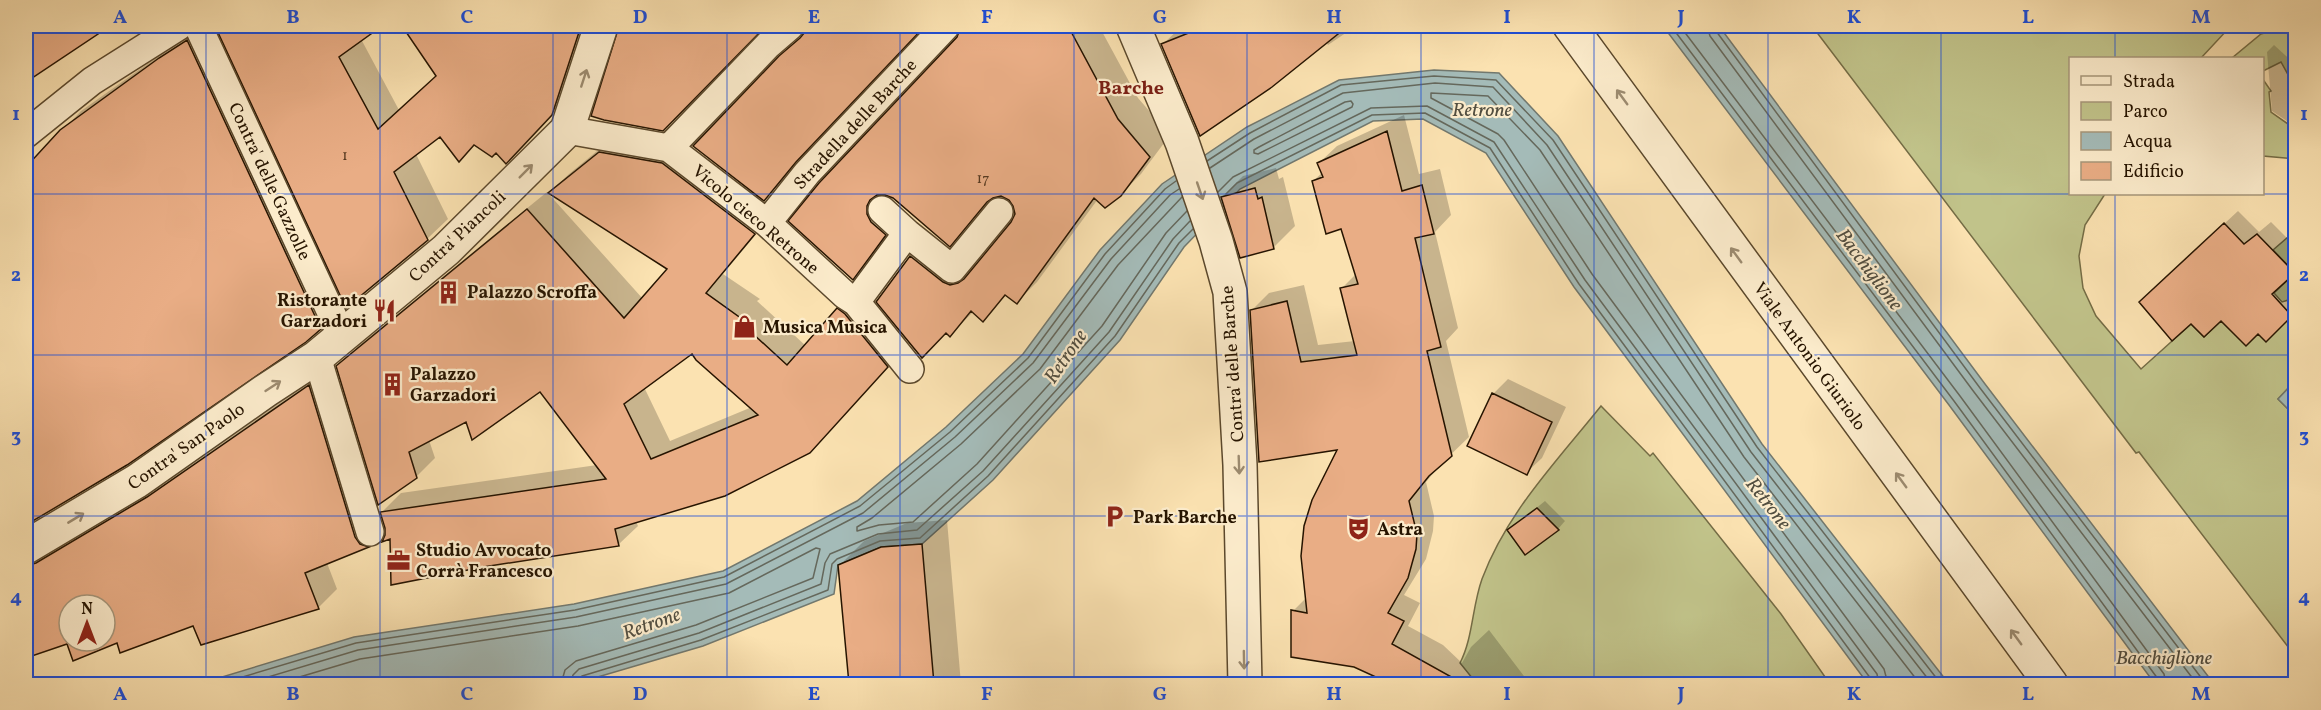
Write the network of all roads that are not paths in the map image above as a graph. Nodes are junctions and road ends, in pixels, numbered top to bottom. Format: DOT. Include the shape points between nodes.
graph roads {
  1 [pos="179,26"];
  2 [pos="198,26"];
  3 [pos="601,26"];
  4 [pos="790,26"];
  5 [pos="946,26"];
  6 [pos="1133,26"];
  7 [pos="1570,26"];
  8 [pos="567,130"];
  9 [pos="26,134"];
  10 [pos="669,148"];
  11 [pos="882,210"];
  12 [pos="999,212"];
  13 [pos="767,223"];
  14 [pos="907,233"];
  15 [pos="856,302"];
  16 [pos="342,336"];
  17 [pos="316,357"];
  18 [pos="910,369"];
  19 [pos="370,532"];
  20 [pos="26,547"];
  21 [pos="1245,684"];
  22 [pos="2051,684"];
  1 -- 9 [label="street" via="98,76"];
  2 -- 16 [label="street, Contra' delle Gazzolle"];
  8 -- 3 [label="street, one-way"];
  4 -- 10 [label="street"];
  5 -- 13 [label="street, Stradella delle Barche" via="807,173"];
  6 -- 21 [label="street, Contra' delle Barche, one-way" via="1182,142 1230,292 1240,465"];
  22 -- 7 [label="street, Viale Antonio Giuriolo, one-way"];
  8 -- 10 [label="street, Vicolo cieco Retrone"];
  16 -- 8 [label="street, Contra' Piancoli, one-way" via="446,250"];
  10 -- 13 [label="street, Vicolo cieco Retrone"];
  11 -- 14 [label="street"];
  12 -- 14 [label="street" via="952,269"];
  13 -- 15 [label="street, Vicolo cieco Retrone"];
  14 -- 15 [label="street"];
  15 -- 18 [label="street, Vicolo cieco Retrone"];
  16 -- 17 [label="street, Contra' San Paolo"];
  17 -- 19 [label="street"];
  20 -- 17 [label="street, Contra' San Paolo, one-way" via="137,481"];
}
